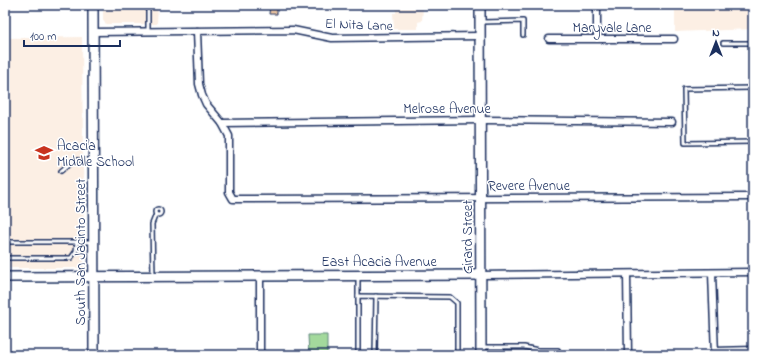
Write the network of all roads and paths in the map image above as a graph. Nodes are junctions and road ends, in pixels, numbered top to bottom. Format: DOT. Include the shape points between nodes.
graph roads {
  1 [pos="93,5"];
  2 [pos="148,5"];
  3 [pos="480,5"];
  4 [pos="597,5"];
  5 [pos="480,22"];
  6 [pos="148,31"];
  7 [pos="197,31"];
  8 [pos="93,32"];
  9 [pos="523,35"];
  10 [pos="480,36"];
  11 [pos="597,38"];
  12 [pos="549,39"];
  13 [pos="674,39"];
  14 [pos="753,42"];
  15 [pos="723,43"];
  16 [pos="753,88"];
  17 [pos="481,120"];
  18 [pos="672,122"];
  19 [pos="222,123"];
  20 [pos="753,142"];
  21 [pos="94,160"];
  22 [pos="61,170"];
  23 [pos="753,197"];
  24 [pos="481,198"];
  25 [pos="156,214"];
  26 [pos="5,242"];
  27 [pos="77,242"];
  28 [pos="94,242"];
  29 [pos="5,258"];
  30 [pos="753,272"];
  31 [pos="712,273"];
  32 [pos="627,274"];
  33 [pos="358,275"];
  34 [pos="481,275"];
  35 [pos="152,276"];
  36 [pos="260,276"];
  37 [pos="5,277"];
  38 [pos="94,277"];
  39 [pos="358,296"];
  40 [pos="376,296"];
  41 [pos="558,350"];
  42 [pos="753,350"];
  43 [pos="481,351"];
  44 [pos="715,353"];
  45 [pos="94,355"];
  46 [pos="260,355"];
  47 [pos="358,355"];
  48 [pos="375,355"];
  49 [pos="457,355"];
  50 [pos="628,355"];
  1 -- 8 [label="street, South San Jacinto Street"];
  2 -- 6 [label="lane"];
  3 -- 5 [label="street, Girard Street"];
  4 -- 11 [label="street"];
  5 -- 9 [label="lane" via="523,22"];
  5 -- 10 [label="street, Girard Street"];
  6 -- 7 [label="street, El Nita Lane"];
  6 -- 8 [label="street, El Nita Lane"];
  7 -- 10 [label="street, El Nita Lane" via="294,30 332,38"];
  7 -- 19 [label="street" via="199,84 206,104"];
  8 -- 21 [label="street, South San Jacinto Street"];
  10 -- 17 [label="street, Girard Street"];
  11 -- 12 [label="street, Maryvale Lane"];
  11 -- 13 [label="street, Maryvale Lane"];
  14 -- 15 [label="lane"];
  16 -- 20 [label="lane" via="684,89 685,143"];
  17 -- 18 [label="street, Melrose Avenue"];
  17 -- 19 [label="street, Melrose Avenue"];
  17 -- 24 [label="street, Girard Street"];
  19 -- 24 [label="street, Revere Avenue" via="229,136 229,192 233,199"];
  21 -- 22 [label="lane" via="74,160"];
  21 -- 28 [label="street, South San Jacinto Street"];
  23 -- 24 [label="street, Revere Avenue"];
  24 -- 34 [label="street, Girard Street"];
  25 -- 35 [label="lane" via="152,224"];
  26 -- 27 [label="lane"];
  27 -- 28 [label="lane"];
  27 -- 29 [label="lane" via="76,251 71,258"];
  28 -- 38 [label="street, South San Jacinto Street"];
  30 -- 31 [label="street, East Acacia Avenue"];
  31 -- 32 [label="street, East Acacia Avenue"];
  31 -- 44 [label="street"];
  32 -- 34 [label="street, East Acacia Avenue"];
  32 -- 50 [label="street"];
  33 -- 34 [label="street, East Acacia Avenue"];
  33 -- 36 [label="street, East Acacia Avenue"];
  33 -- 39 [label="lane"];
  34 -- 43 [label="street, Girard Street"];
  35 -- 36 [label="street, East Acacia Avenue"];
  35 -- 38 [label="street, East Acacia Avenue"];
  36 -- 46 [label="street"];
  37 -- 38 [label="street, East Acacia Avenue"];
  38 -- 45 [label="street, South San Jacinto Street"];
  39 -- 40 [label="lane"];
  39 -- 47 [label="lane"];
  40 -- 48 [label="lane"];
  40 -- 49 [label="lane" via="446,296 454,299 457,303"];
  41 -- 43 [label="lane" via="524,347"];
  42 -- 44 [label="street"];
}
